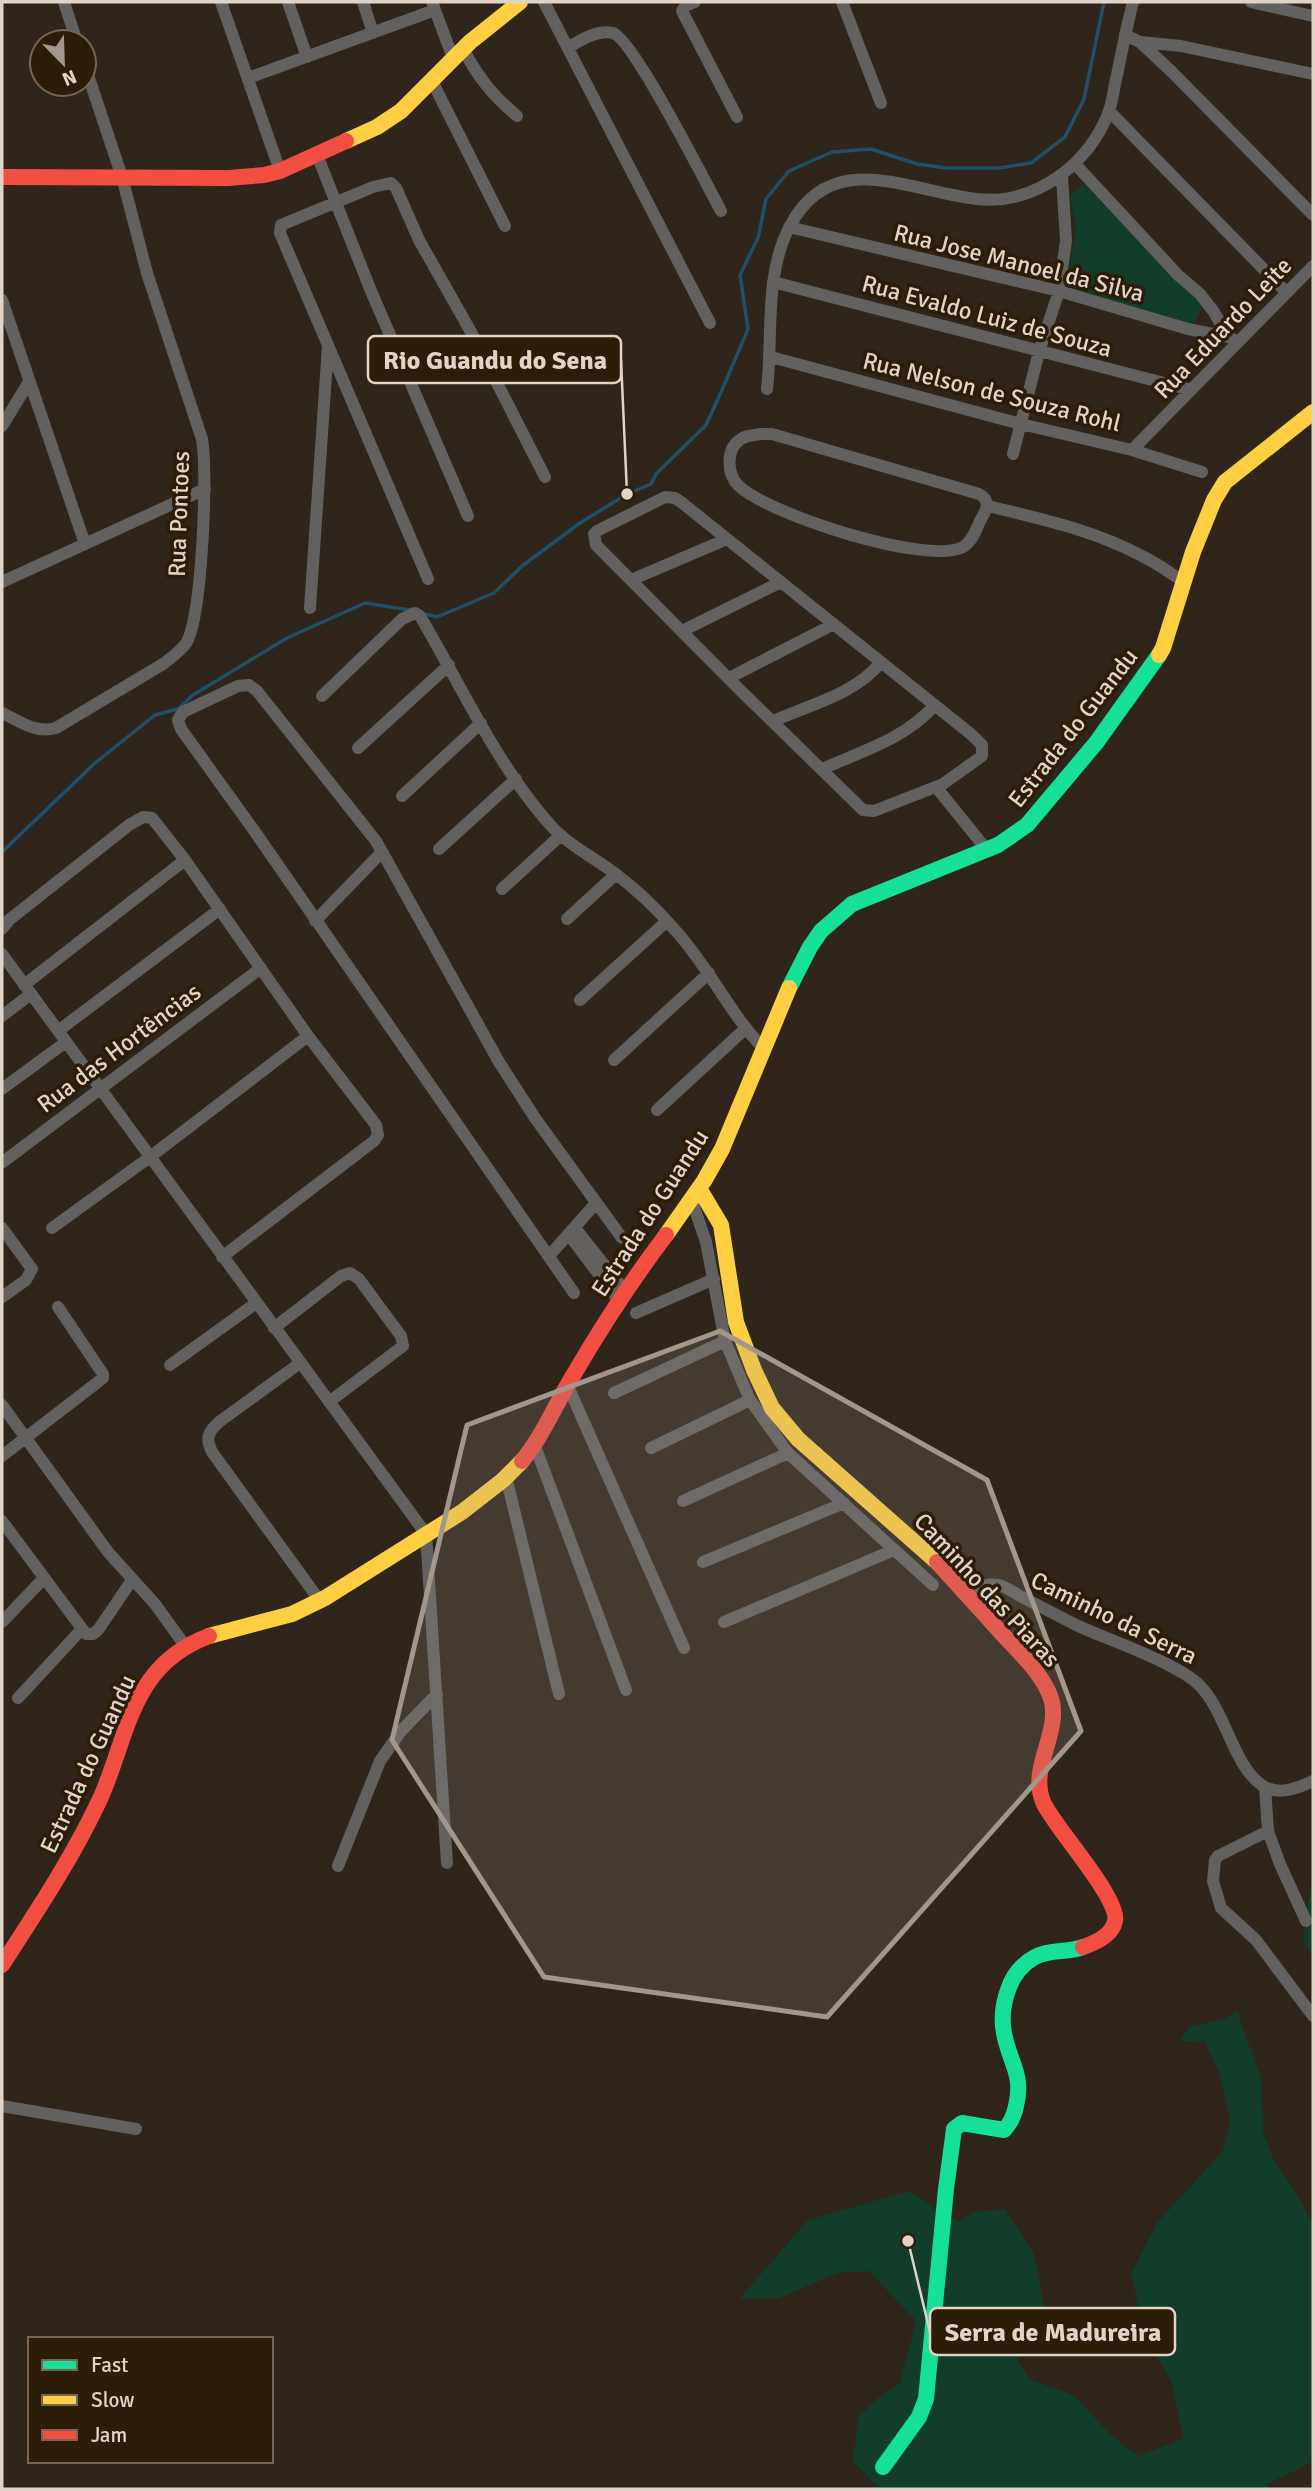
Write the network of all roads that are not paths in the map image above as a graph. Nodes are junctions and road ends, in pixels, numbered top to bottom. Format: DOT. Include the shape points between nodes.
graph roads {
  1 [pos="64,2"];
  2 [pos="221,2"];
  3 [pos="288,2"];
  4 [pos="363,2"];
  5 [pos="520,2"];
  6 [pos="544,2"];
  7 [pos="695,2"];
  8 [pos="842,2"];
  9 [pos="1133,2"];
  10 [pos="1251,2"];
  11 [pos="434,6"];
  12 [pos="1313,16"];
  13 [pos="72,28"];
  14 [pos="373,33"];
  15 [pos="1125,35"];
  16 [pos="1140,42"];
  17 [pos="568,48"];
  18 [pos="458,53"];
  19 [pos="307,57"];
  20 [pos="1313,74"];
  21 [pos="248,78"];
  22 [pos="432,82"];
  23 [pos="96,98"];
  24 [pos="881,103"];
  25 [pos="1109,111"];
  26 [pos="517,116"];
  27 [pos="737,117"];
  28 [pos="317,155"];
  29 [pos="1075,164"];
  30 [pos="280,171"];
  31 [pos="1062,176"];
  32 [pos="2,177"];
  33 [pos="122,177"];
  34 [pos="335,202"];
  35 [pos="721,211"];
  36 [pos="1313,215"];
  37 [pos="505,226"];
  38 [pos="789,227"];
  39 [pos="1313,266"];
  40 [pos="773,282"];
  41 [pos="1059,291"];
  42 [pos="1286,292"];
  43 [pos="2,300"];
  44 [pos="4,315"];
  45 [pos="710,323"];
  46 [pos="1233,340"];
  47 [pos="328,344"];
  48 [pos="1039,352"];
  49 [pos="771,356"];
  50 [pos="29,382"];
  51 [pos="767,389"];
  52 [pos="1191,390"];
  53 [pos="1313,412"];
  54 [pos="1021,424"];
  55 [pos="2,426"];
  56 [pos="1132,450"];
  57 [pos="1013,454"];
  58 [pos="1202,472"];
  59 [pos="545,477"];
  60 [pos="205,489"];
  61 [pos="988,506"];
  62 [pos="468,516"];
  63 [pos="727,539"];
  64 [pos="85,544"];
  65 [pos="428,579"];
  66 [pos="631,580"];
  67 [pos="2,582"];
  68 [pos="782,582"];
  69 [pos="1184,582"];
  70 [pos="310,608"];
  71 [pos="834,624"];
  72 [pos="682,631"];
  73 [pos="881,662"];
  74 [pos="449,665"];
  75 [pos="729,678"];
  76 [pos="322,696"];
  77 [pos="934,705"];
  78 [pos="2,713"];
  79 [pos="773,721"];
  80 [pos="481,723"];
  81 [pos="358,748"];
  82 [pos="822,769"];
  83 [pos="516,779"];
  84 [pos="936,787"];
  85 [pos="401,796"];
  86 [pos="561,835"];
  87 [pos="439,849"];
  88 [pos="987,850"];
  89 [pos="382,852"];
  90 [pos="185,860"];
  91 [pos="616,874"];
  92 [pos="502,889"];
  93 [pos="220,909"];
  94 [pos="567,919"];
  95 [pos="667,920"];
  96 [pos="315,921"];
  97 [pos="2,929"];
  98 [pos="2,954"];
  99 [pos="261,968"];
  100 [pos="709,973"];
  101 [pos="28,989"];
  102 [pos="580,1000"];
  103 [pos="2,1016"];
  104 [pos="745,1029"];
  105 [pos="62,1036"];
  106 [pos="309,1036"];
  107 [pos="764,1049"];
  108 [pos="614,1060"];
  109 [pos="2,1089"];
  110 [pos="100,1089"];
  111 [pos="657,1110"];
  112 [pos="150,1157"];
  113 [pos="3,1163"];
  114 [pos="695,1193"];
  115 [pos="596,1203"];
  116 [pos="2,1228"];
  117 [pos="52,1228"];
  118 [pos="572,1232"];
  119 [pos="622,1238"];
  120 [pos="549,1255"];
  121 [pos="222,1257"];
  122 [pos="714,1279"];
  123 [pos="575,1293"];
  124 [pos="622,1296"];
  125 [pos="2,1297"];
  126 [pos="256,1303"];
  127 [pos="58,1307"];
  128 [pos="636,1313"];
  129 [pos="274,1328"];
  130 [pos="726,1341"];
  131 [pos="300,1363"];
  132 [pos="170,1365"];
  133 [pos="567,1384"];
  134 [pos="614,1393"];
  135 [pos="750,1400"];
  136 [pos="329,1402"];
  137 [pos="2,1405"];
  138 [pos="25,1439"];
  139 [pos="535,1446"];
  140 [pos="651,1448"];
  141 [pos="788,1453"];
  142 [pos="2,1456"];
  143 [pos="506,1477"];
  144 [pos="683,1501"];
  145 [pos="844,1503"];
  146 [pos="2,1521"];
  147 [pos="426,1534"];
  148 [pos="894,1550"];
  149 [pos="703,1562"];
  150 [pos="44,1578"];
  151 [pos="132,1580"];
  152 [pos="933,1585"];
  153 [pos="962,1591"];
  154 [pos="320,1601"];
  155 [pos="2,1622"];
  156 [pos="724,1622"];
  157 [pos="81,1630"];
  158 [pos="186,1647"];
  159 [pos="684,1648"];
  160 [pos="626,1690"];
  161 [pos="437,1694"];
  162 [pos="559,1694"];
  163 [pos="18,1698"];
  164 [pos="1313,1781"];
  165 [pos="1265,1787"];
  166 [pos="1268,1831"];
  167 [pos="447,1863"];
  168 [pos="338,1866"];
  169 [pos="1306,1921"];
  170 [pos="2,1965"];
  171 [pos="1313,2016"];
  172 [pos="2,2106"];
  173 [pos="136,2129"];
  174 [pos="883,2467"];
  1 -- 13 [label="street"];
  2 -- 21 [label="street"];
  3 -- 19 [label="street"];
  4 -- 14 [label="street"];
  5 -- 18 [label="street"];
  6 -- 17 [label="street"];
  7 -- 27 [label="street" via="682,11"];
  8 -- 24 [label="street"];
  9 -- 15 [label="street"];
  10 -- 12 [label="street"];
  11 -- 14 [label="street"];
  11 -- 18 [label="street"];
  14 -- 19 [label="street"];
  15 -- 16 [label="street"];
  15 -- 25 [label="street"];
  16 -- 20 [label="street" via="1181,46"];
  16 -- 36 [label="street"];
  17 -- 35 [label="street" via="597,34 618,36 631,50"];
  17 -- 45 [label="street"];
  18 -- 22 [label="street"];
  18 -- 26 [label="street" via="489,92"];
  19 -- 21 [label="street"];
  21 -- 30 [label="street"];
  22 -- 28 [label="street" via="377,127"];
  22 -- 37 [label="street"];
  23 -- 33 [label="street, Rua Pontoes"];
  25 -- 29 [label="street"];
  25 -- 42 [label="street"];
  28 -- 30 [label="street"];
  28 -- 34 [label="street"];
  29 -- 31 [label="street"];
  29 -- 46 [label="street" via="1214,312"];
  30 -- 33 [label="street" via="228,178"];
  31 -- 38 [label="street" via="1006,198 979,200 881,178 840,182 820,191"];
  31 -- 41 [label="street" via="1066,241"];
  32 -- 33 [label="street"];
  33 -- 60 [label="street, Rua Pontoes" via="147,273 200,432"];
  34 -- 47 [label="street" via="279,229"];
  34 -- 59 [label="street" via="386,182 396,188"];
  34 -- 62 [label="street"];
  38 -- 40 [label="street"];
  38 -- 41 [label="street, Rua Jose Manoel da Silva"];
  39 -- 42 [label="street, Rua Eduardo Leite"];
  40 -- 48 [label="street, Rua Evaldo Luiz de Souza"];
  40 -- 49 [label="street"];
  41 -- 46 [label="street, Rua Jose Manoel da Silva"];
  41 -- 48 [label="street"];
  42 -- 46 [label="street, Rua Eduardo Leite"];
  43 -- 44 [label="street"];
  44 -- 50 [label="street"];
  46 -- 52 [label="street, Rua Eduardo Leite"];
  47 -- 65 [label="street"];
  47 -- 70 [label="street"];
  48 -- 52 [label="street, Rua Evaldo Luiz de Souza"];
  48 -- 54 [label="street"];
  49 -- 51 [label="street"];
  49 -- 54 [label="street, Rua Nelson de Souza Rohl"];
  50 -- 55 [label="street"];
  50 -- 64 [label="street"];
  52 -- 56 [label="street, Rua Eduardo Leite"];
  53 -- 69 [label="street, Estrada do Guandu" via="1225,482"];
  54 -- 56 [label="street, Rua Nelson de Souza Rohl"];
  54 -- 57 [label="street"];
  56 -- 58 [label="street, Rua Nelson de Souza Rohl"];
  60 -- 64 [label="street"];
  60 -- 78 [label="street, Rua Pontoes" via="198,592 191,631 182,648 56,728 31,727"];
  61 -- 61 [label="street" via="972,538 956,550 933,551 858,537 812,523 743,490 731,474 732,450 750,435 772,434 979,494"];
  61 -- 69 [label="street" via="1106,539"];
  63 -- 66 [label="street"];
  63 -- 66 [label="street" via="681,502 665,497 594,534 601,552"];
  63 -- 68 [label="street"];
  64 -- 67 [label="street"];
  66 -- 72 [label="street"];
  68 -- 71 [label="street"];
  68 -- 72 [label="street"];
  69 -- 88 [label="street, Estrada do Guandu" via="1163,648 1138,687 1027,825"];
  71 -- 73 [label="street"];
  71 -- 75 [label="street"];
  72 -- 75 [label="street"];
  73 -- 77 [label="street"];
  73 -- 79 [label="street" via="858,684"];
  74 -- 76 [label="street" via="420,616 409,614"];
  74 -- 80 [label="street"];
  74 -- 81 [label="street"];
  75 -- 79 [label="street"];
  77 -- 82 [label="street" via="902,734"];
  77 -- 84 [label="street" via="972,735 983,751"];
  79 -- 82 [label="street"];
  80 -- 83 [label="street"];
  80 -- 85 [label="street"];
  82 -- 84 [label="street" via="866,811"];
  83 -- 86 [label="street"];
  83 -- 87 [label="street"];
  84 -- 88 [label="street"];
  86 -- 91 [label="street"];
  86 -- 92 [label="street"];
  88 -- 107 [label="street, Estrada do Guandu" via="866,898 834,916 808,948"];
  89 -- 96 [label="street"];
  89 -- 96 [label="street" via="355,811 254,687 238,686 183,712 178,720 181,729"];
  89 -- 115 [label="street" via="506,1073"];
  90 -- 93 [label="street"];
  90 -- 97 [label="street" via="152,818 137,819"];
  90 -- 101 [label="street"];
  91 -- 94 [label="street"];
  91 -- 95 [label="street"];
  93 -- 99 [label="street"];
  93 -- 105 [label="street"];
  95 -- 100 [label="street"];
  95 -- 102 [label="street"];
  96 -- 120 [label="street"];
  98 -- 101 [label="street"];
  99 -- 106 [label="street"];
  99 -- 110 [label="street, Rua das Hortências"];
  100 -- 104 [label="street"];
  100 -- 108 [label="street"];
  101 -- 103 [label="street"];
  101 -- 105 [label="street"];
  104 -- 107 [label="street"];
  104 -- 111 [label="street"];
  105 -- 109 [label="street"];
  105 -- 110 [label="street"];
  106 -- 112 [label="street"];
  106 -- 121 [label="street" via="376,1125 378,1135"];
  107 -- 114 [label="street, Estrada do Guandu" via="730,1131"];
  110 -- 112 [label="street"];
  110 -- 113 [label="street, Rua das Hortências"];
  112 -- 117 [label="street"];
  112 -- 121 [label="street"];
  114 -- 122 [label="street"];
  114 -- 124 [label="street, Estrada do Guandu"];
  114 -- 153 [label="street, Caminho das Piaras" via="721,1226 736,1322 772,1408 798,1438 932,1557"];
  115 -- 118 [label="street"];
  115 -- 119 [label="street"];
  116 -- 125 [label="street" via="32,1269 26,1280"];
  118 -- 120 [label="street"];
  118 -- 124 [label="street"];
  120 -- 123 [label="street"];
  121 -- 126 [label="street"];
  122 -- 128 [label="street"];
  122 -- 130 [label="street"];
  124 -- 133 [label="street, Estrada do Guandu"];
  126 -- 129 [label="street"];
  126 -- 132 [label="street"];
  127 -- 138 [label="street" via="104,1376"];
  129 -- 131 [label="street"];
  129 -- 136 [label="street" via="341,1276 350,1273 359,1279 404,1342"];
  130 -- 134 [label="street"];
  130 -- 135 [label="street"];
  131 -- 136 [label="street"];
  131 -- 154 [label="street" via="209,1430 207,1440"];
  133 -- 139 [label="street, Estrada do Guandu"];
  133 -- 159 [label="street"];
  135 -- 140 [label="street"];
  135 -- 141 [label="street"];
  136 -- 147 [label="street"];
  137 -- 138 [label="street"];
  138 -- 142 [label="street"];
  138 -- 151 [label="street"];
  139 -- 143 [label="street, Estrada do Guandu"];
  139 -- 160 [label="street"];
  141 -- 144 [label="street"];
  141 -- 145 [label="street"];
  143 -- 147 [label="street, Estrada do Guandu"];
  143 -- 162 [label="street"];
  145 -- 148 [label="street"];
  145 -- 149 [label="street"];
  146 -- 150 [label="street"];
  147 -- 154 [label="street, Estrada do Guandu"];
  147 -- 161 [label="street"];
  148 -- 152 [label="street"];
  148 -- 156 [label="street"];
  150 -- 155 [label="street"];
  150 -- 157 [label="street"];
  151 -- 157 [label="street" via="98,1630 90,1634"];
  151 -- 158 [label="street"];
  153 -- 165 [label="street, Caminho da Serra" via="1000,1585 1193,1679 1220,1713 1244,1768"];
  153 -- 174 [label="street, Caminho das Piaras" via="1037,1671 1048,1689 1054,1715 1039,1788 1053,1820 1108,1896 1115,1922 1097,1941 1038,1955 1014,1976 1002,2009 1005,2039 1020,2078 1017,2105 1004,2130 962,2123 954,2129 926,2399 919,2417"];
  154 -- 158 [label="street, Estrada do Guandu"];
  157 -- 163 [label="street"];
  158 -- 170 [label="street, Estrada do Guandu" via="170,1658 144,1689 83,1832 43,1905"];
  161 -- 167 [label="street"];
  161 -- 168 [label="street" via="380,1761"];
  164 -- 165 [label="street" via="1286,1790"];
  165 -- 166 [label="street"];
  166 -- 169 [label="street"];
  166 -- 171 [label="street" via="1217,1856 1213,1871 1218,1900 1256,1940"];
  172 -- 173 [label="street"];
}
